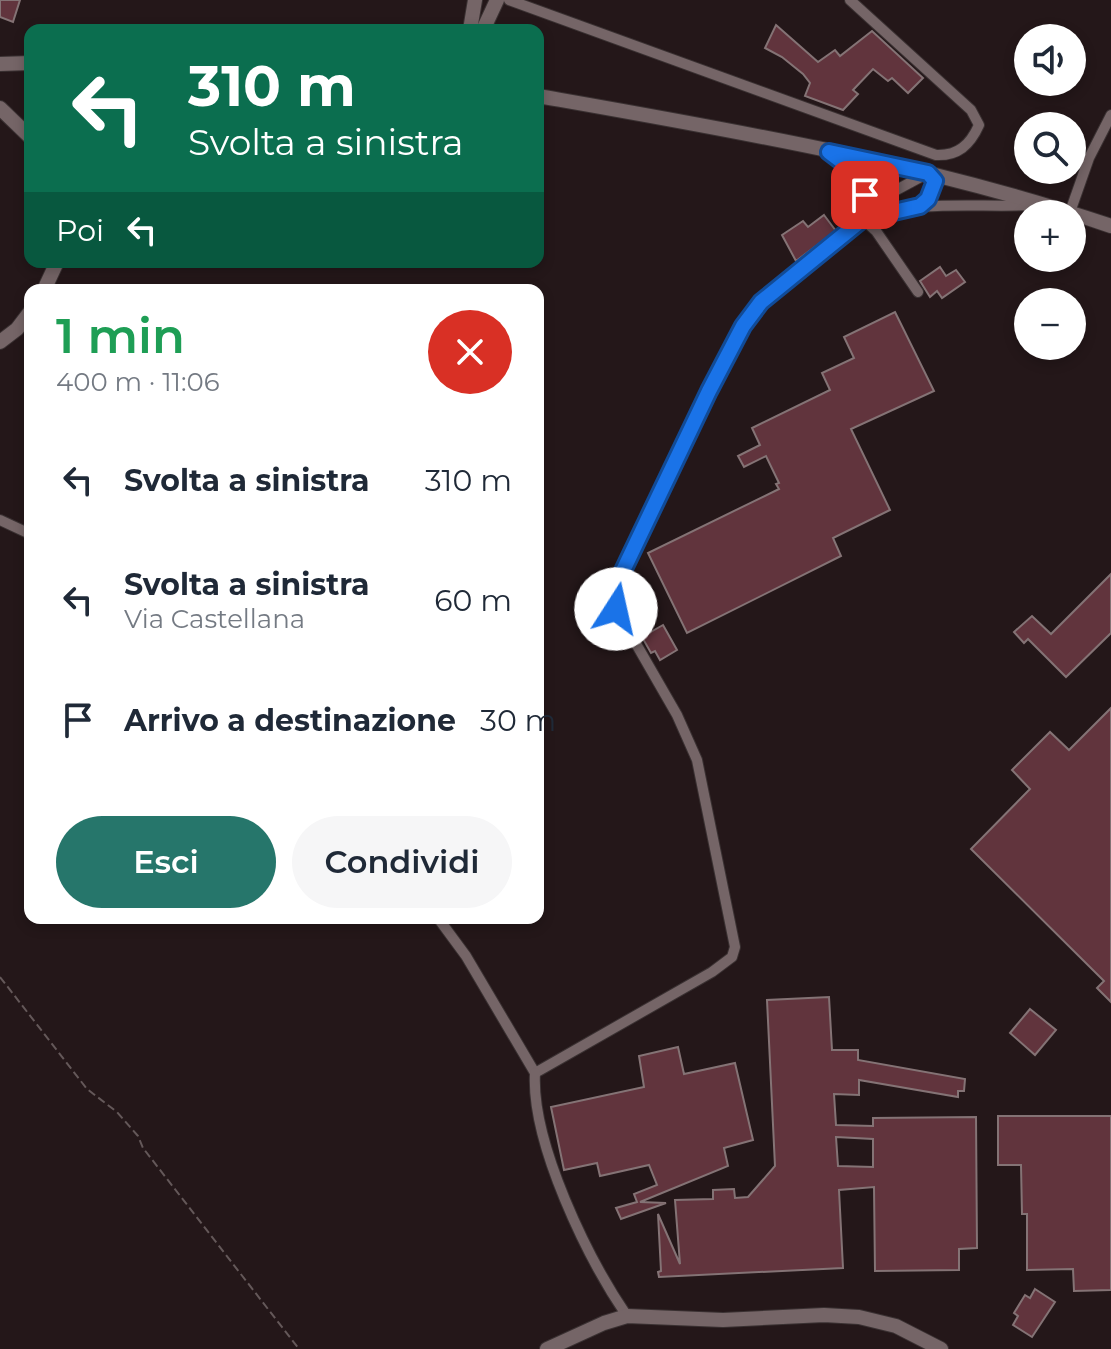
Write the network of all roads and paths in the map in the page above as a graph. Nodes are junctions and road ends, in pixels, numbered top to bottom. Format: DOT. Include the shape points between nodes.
graph roads {
  1 [pos="475,0"];
  2 [pos="497,0"];
  3 [pos="509,0"];
  4 [pos="850,0"];
  5 [pos="471,24"];
  6 [pos="486,24"];
  7 [pos="24,63"];
  8 [pos="0,64"];
  9 [pos="544,97"];
  10 [pos="0,108"];
  11 [pos="1111,115"];
  12 [pos="24,131"];
  13 [pos="829,152"];
  14 [pos="928,173"];
  15 [pos="1026,200"];
  16 [pos="1074,200"];
  17 [pos="1014,204"];
  18 [pos="920,206"];
  19 [pos="1086,217"];
  20 [pos="863,219"];
  21 [pos="1111,226"];
  22 [pos="918,292"];
  23 [pos="24,320"];
  24 [pos="0,342"];
  25 [pos="0,520"];
  26 [pos="24,531"];
  27 [pos="442,924"];
  28 [pos="0,977"];
  29 [pos="535,1073"];
  30 [pos="627,1316"];
  31 [pos="299,1349"];
  32 [pos="547,1349"];
  33 [pos="941,1349"];
  1 -- 5 [label="main road"];
  2 -- 6 [label="main road"];
  3 -- 4 [label="street" via="936,155 961,150 979,125 971,110"];
  7 -- 8 [label="main road"];
  9 -- 13 [label="main road"];
  10 -- 12 [label="main road"];
  11 -- 16 [label="street"];
  13 -- 14 [label="main road"];
  13 -- 20 [label="street" via="858,174 865,195"];
  14 -- 15 [label="main road"];
  14 -- 18 [label="street" via="935,181 933,190"];
  14 -- 20 [label="street" via="876,201"];
  17 -- 18 [label="street"];
  18 -- 20 [label="street"];
  19 -- 21 [label="main road"];
  20 -- 22 [label="street"];
  20 -- 29 [label="street" via="761,302 743,326 616,590 616,609 697,760 730,914 732,957"];
  23 -- 24 [label="main road"];
  25 -- 26 [label="street"];
  27 -- 29 [label="street"];
  28 -- 31 [label="path" via="87,1089 138,1136"];
  29 -- 30 [label="street" via="546,1147 604,1280"];
  30 -- 32 [label="main road"];
  30 -- 33 [label="main road" via="859,1317 896,1326"];
}
